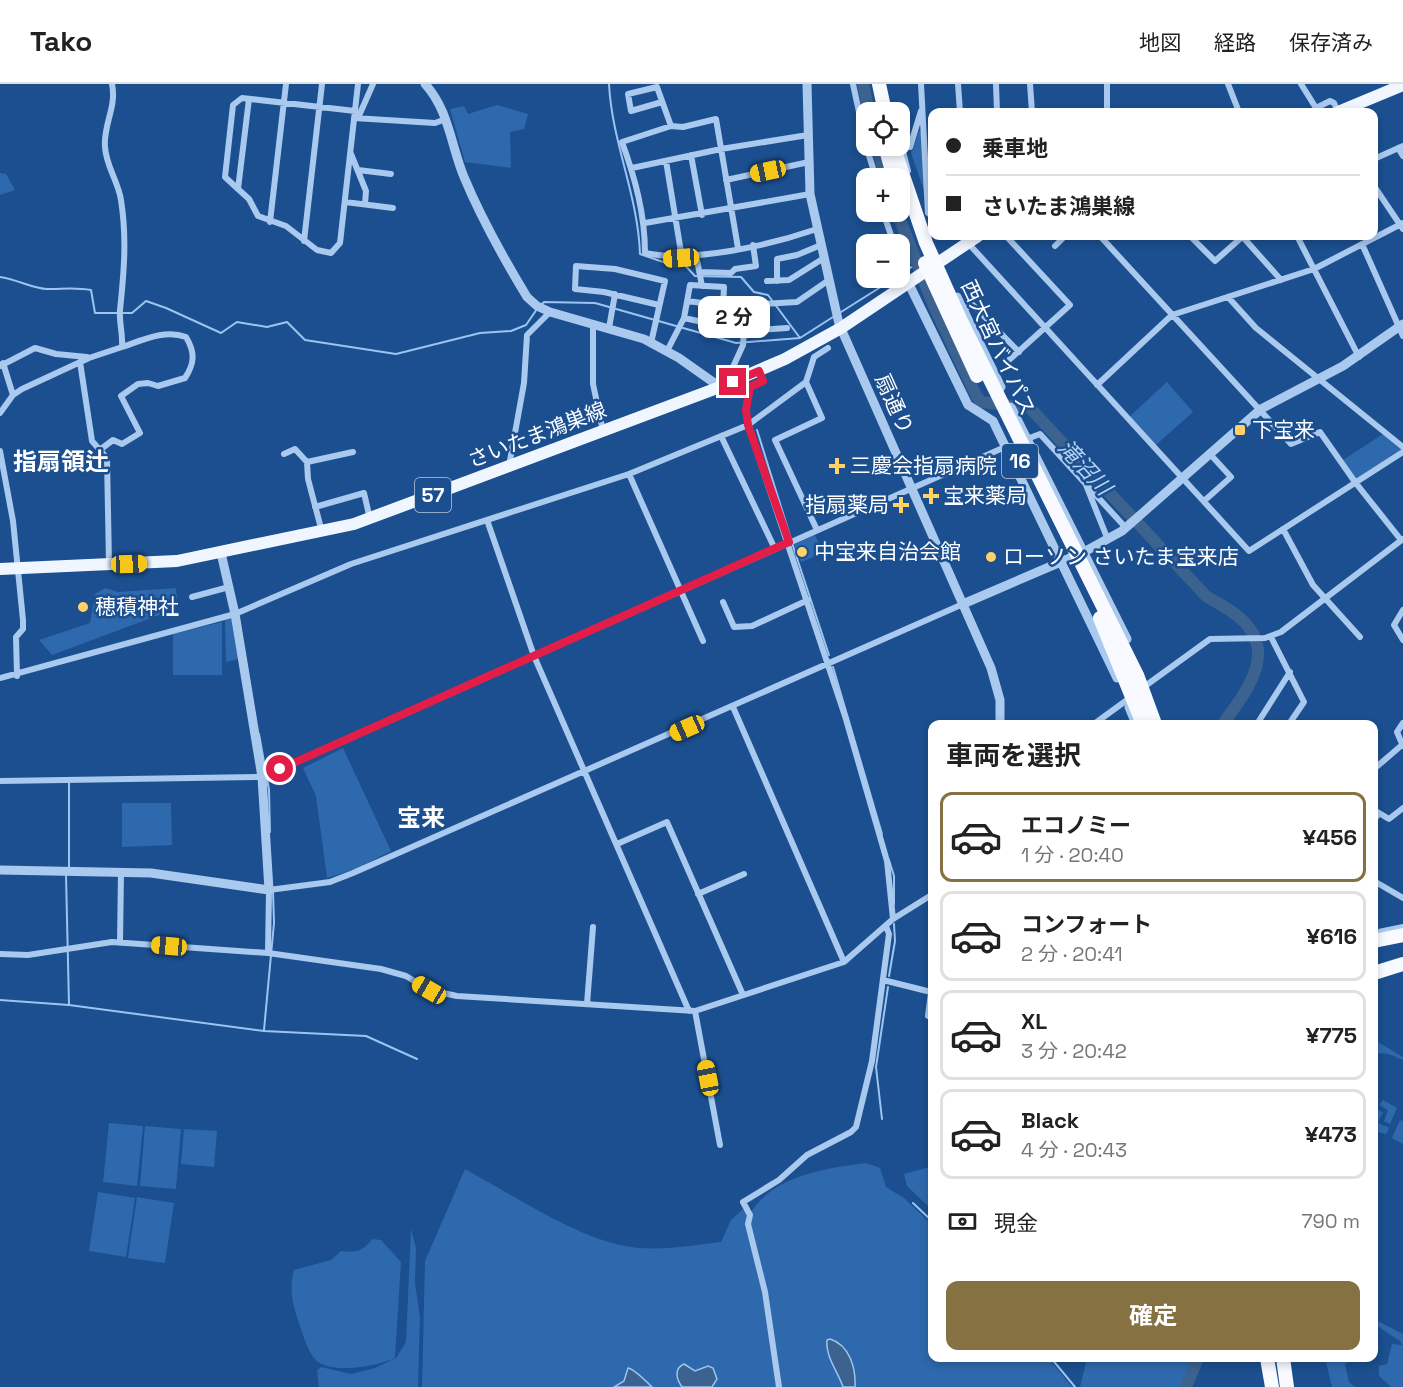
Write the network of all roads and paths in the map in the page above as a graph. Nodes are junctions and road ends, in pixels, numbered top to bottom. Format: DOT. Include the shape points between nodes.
graph roads {
  1 [pos="112,84"];
  2 [pos="286,84"];
  3 [pos="322,84"];
  4 [pos="358,84"];
  5 [pos="373,84"];
  6 [pos="425,84"];
  7 [pos="807,84"];
  8 [pos="853,84"];
  9 [pos="871,84"];
  10 [pos="879,84"];
  11 [pos="886,84"];
  12 [pos="921,84"];
  13 [pos="958,84"];
  14 [pos="996,84"];
  15 [pos="1030,84"];
  16 [pos="1107,84"];
  17 [pos="1228,84"];
  18 [pos="1301,84"];
  19 [pos="1402,85"];
  20 [pos="249,99"];
  21 [pos="284,102"];
  22 [pos="663,102"];
  23 [pos="875,102"];
  24 [pos="883,102"];
  25 [pos="889,102"];
  26 [pos="319,106"];
  27 [pos="922,108"];
  28 [pos="960,108"];
  29 [pos="997,108"];
  30 [pos="1032,108"];
  31 [pos="1107,108"];
  32 [pos="1237,108"];
  33 [pos="1316,108"];
  34 [pos="1316,108"];
  35 [pos="1336,108"];
  36 [pos="1347,108"];
  37 [pos="356,116"];
  38 [pos="446,119"];
  39 [pos="671,126"];
  40 [pos="808,135"];
  41 [pos="910,147"];
  42 [pos="1400,147"];
  43 [pos="721,148"];
  44 [pos="351,152"];
  45 [pos="691,155"];
  46 [pos="896,156"];
  47 [pos="904,156"];
  48 [pos="1403,156"];
  49 [pos="1378,157"];
  50 [pos="666,161"];
  51 [pos="809,162"];
  52 [pos="632,168"];
  53 [pos="873,168"];
  54 [pos="358,170"];
  55 [pos="391,174"];
  56 [pos="726,180"];
  57 [pos="238,189"];
  58 [pos="1378,192"];
  59 [pos="810,194"];
  60 [pos="345,202"];
  61 [pos="365,204"];
  62 [pos="393,208"];
  63 [pos="732,210"];
  64 [pos="928,213"];
  65 [pos="702,214"];
  66 [pos="676,219"];
  67 [pos="270,222"];
  68 [pos="910,222"];
  69 [pos="645,223"];
  70 [pos="1402,225"];
  71 [pos="817,229"];
  72 [pos="928,233"];
  73 [pos="1378,236"];
  74 [pos="931,240"];
  75 [pos="972,240"];
  76 [pos="974,240"];
  77 [pos="1010,240"];
  78 [pos="1061,240"];
  79 [pos="1104,240"];
  80 [pos="1194,240"];
  81 [pos="1238,240"];
  82 [pos="1246,240"];
  83 [pos="1299,240"];
  84 [pos="1370,240"];
  85 [pos="304,241"];
  86 [pos="821,244"];
  87 [pos="1362,244"];
  88 [pos="753,245"];
  89 [pos="1055,246"];
  90 [pos="738,248"];
  91 [pos="696,255"];
  92 [pos="681,258"];
  93 [pos="824,258"];
  94 [pos="941,262"];
  95 [pos="1314,269"];
  96 [pos="700,272"];
  97 [pos="829,280"];
  98 [pos="1281,280"];
  99 [pos="767,281"];
  100 [pos="777,281"];
  101 [pos="910,281"];
  102 [pos="702,286"];
  103 [pos="900,288"];
  104 [pos="615,294"];
  105 [pos="1228,297"];
  106 [pos="688,301"];
  107 [pos="659,305"];
  108 [pos="723,306"];
  109 [pos="963,309"];
  110 [pos="550,312"];
  111 [pos="1172,315"];
  112 [pos="684,318"];
  113 [pos="592,323"];
  114 [pos="1401,325"];
  115 [pos="609,328"];
  116 [pos="722,328"];
  117 [pos="787,328"];
  118 [pos="841,328"];
  119 [pos="1044,328"];
  120 [pos="744,331"];
  121 [pos="1403,336"];
  122 [pos="651,343"];
  123 [pos="122,347"];
  124 [pos="828,348"];
  125 [pos="667,351"];
  126 [pos="1018,352"];
  127 [pos="1359,357"];
  128 [pos="89,358"];
  129 [pos="1008,360"];
  130 [pos="80,362"];
  131 [pos="2,364"];
  132 [pos="759,371"];
  133 [pos="1322,379"];
  134 [pos="733,382"];
  135 [pos="806,382"];
  136 [pos="1097,385"];
  137 [pos="720,387"];
  138 [pos="13,395"];
  139 [pos="1261,409"];
  140 [pos="0,413"];
  141 [pos="748,425"];
  142 [pos="603,431"];
  143 [pos="722,436"];
  144 [pos="1028,439"];
  145 [pos="1005,447"];
  146 [pos="1403,447"];
  147 [pos="101,449"];
  148 [pos="0,451"];
  149 [pos="353,452"];
  150 [pos="1403,452"];
  151 [pos="1209,453"];
  152 [pos="284,454"];
  153 [pos="307,462"];
  154 [pos="508,467"];
  155 [pos="629,474"];
  156 [pos="1182,478"];
  157 [pos="1084,479"];
  158 [pos="1355,482"];
  159 [pos="913,489"];
  160 [pos="1204,501"];
  161 [pos="315,507"];
  162 [pos="370,519"];
  163 [pos="488,520"];
  164 [pos="1128,527"];
  165 [pos="1283,529"];
  166 [pos="817,530"];
  167 [pos="322,532"];
  168 [pos="1402,539"];
  169 [pos="1108,540"];
  170 [pos="789,542"];
  171 [pos="775,549"];
  172 [pos="1084,552"];
  173 [pos="221,553"];
  174 [pos="1063,562"];
  175 [pos="109,565"];
  176 [pos="17,568"];
  177 [pos="0,569"];
  178 [pos="229,587"];
  179 [pos="681,592"];
  180 [pos="192,597"];
  181 [pos="1325,597"];
  182 [pos="808,600"];
  183 [pos="723,602"];
  184 [pos="963,604"];
  185 [pos="1403,610"];
  186 [pos="235,614"];
  187 [pos="1360,637"];
  188 [pos="1268,638"];
  189 [pos="1403,640"];
  190 [pos="703,641"];
  191 [pos="534,656"];
  192 [pos="829,664"];
  193 [pos="1290,672"];
  194 [pos="17,676"];
  195 [pos="0,678"];
  196 [pos="1147,684"];
  197 [pos="1127,700"];
  198 [pos="733,707"];
  199 [pos="1000,720"];
  200 [pos="1100,720"];
  201 [pos="1134,720"];
  202 [pos="1141,720"];
  203 [pos="1153,720"];
  204 [pos="1160,720"];
  205 [pos="1260,720"];
  206 [pos="1292,720"];
  207 [pos="1403,723"];
  208 [pos="1403,745"];
  209 [pos="1378,767"];
  210 [pos="585,772"];
  211 [pos="262,777"];
  212 [pos="0,781"];
  213 [pos="1403,808"];
  214 [pos="1378,813"];
  215 [pos="617,844"];
  216 [pos="0,870"];
  217 [pos="121,872"];
  218 [pos="744,874"];
  219 [pos="1378,886"];
  220 [pos="269,890"];
  221 [pos="698,894"];
  222 [pos="928,897"];
  223 [pos="1403,898"];
  224 [pos="893,919"];
  225 [pos="886,926"];
  226 [pos="593,927"];
  227 [pos="1403,927"];
  228 [pos="1403,935"];
  229 [pos="1378,937"];
  230 [pos="1378,938"];
  231 [pos="1378,938"];
  232 [pos="120,943"];
  233 [pos="1403,943"];
  234 [pos="268,953"];
  235 [pos="0,954"];
  236 [pos="844,962"];
  237 [pos="1397,966"];
  238 [pos="1378,970"];
  239 [pos="883,980"];
  240 [pos="928,991"];
  241 [pos="743,995"];
  242 [pos="586,1004"];
  243 [pos="692,1011"];
  244 [pos="720,1145"];
  245 [pos="1268,1362"];
  246 [pos="1284,1362"];
  247 [pos="779,1387"];
  248 [pos="1272,1387"];
  249 [pos="1287,1387"];
  1 -- 123 [label="street" via="114,104 105,146 121,200 126,248 119,313"];
  2 -- 21 [label="street"];
  3 -- 26 [label="street"];
  4 -- 37 [label="street"];
  5 -- 37 [label="street"];
  6 -- 38 [label="street"];
  7 -- 40 [label="street, 扇通り"];
  8 -- 53 [label="street"];
  9 -- 23 [label="highway"];
  10 -- 24 [label="highway"];
  11 -- 25 [label="street"];
  12 -- 27 [label="street"];
  13 -- 28 [label="street"];
  14 -- 29 [label="street"];
  15 -- 30 [label="street"];
  16 -- 31 [label="street"];
  17 -- 32 [label="street"];
  18 -- 34 [label="street"];
  19 -- 36 [label="main road"];
  20 -- 21 [label="street"];
  20 -- 57 [label="street"];
  20 -- 57 [label="street" via="242,98 233,105 225,177"];
  21 -- 26 [label="street"];
  21 -- 67 [label="street"];
  22 -- 22 [label="street" via="657,87 628,94 631,111"];
  22 -- 39 [label="street"];
  26 -- 37 [label="street"];
  26 -- 85 [label="street"];
  27 -- 41 [label="street"];
  27 -- 64 [label="street"];
  33 -- 35 [label="street" via="1330,101"];
  37 -- 38 [label="street" via="435,123"];
  37 -- 44 [label="street"];
  38 -- 110 [label="street" via="472,196 513,276 526,297"];
  39 -- 43 [label="street" via="716,119"];
  39 -- 52 [label="street" via="622,141"];
  40 -- 43 [label="street"];
  40 -- 51 [label="street, 扇通り"];
  42 -- 48 [label="street"];
  42 -- 49 [label="street"];
  43 -- 45 [label="street"];
  43 -- 56 [label="street"];
  44 -- 54 [label="street"];
  44 -- 60 [label="street"];
  45 -- 50 [label="street"];
  45 -- 65 [label="street"];
  46 -- 203 [label="highway, 西大宮バイパス / 16, bridge" via="926,243 960,319 1132,665"];
  47 -- 72 [label="street"];
  50 -- 52 [label="street"];
  50 -- 66 [label="street"];
  51 -- 56 [label="street"];
  51 -- 59 [label="street, 扇通り"];
  52 -- 69 [label="street"];
  54 -- 55 [label="street"];
  54 -- 61 [label="street" via="366,191"];
  56 -- 63 [label="street"];
  57 -- 67 [label="street" via="258,216"];
  58 -- 70 [label="street"];
  59 -- 63 [label="street"];
  59 -- 71 [label="street, 扇通り"];
  60 -- 61 [label="street"];
  60 -- 85 [label="street" via="340,243 332,253 317,250"];
  61 -- 62 [label="street"];
  63 -- 65 [label="street"];
  63 -- 90 [label="street"];
  65 -- 66 [label="street"];
  66 -- 69 [label="street"];
  66 -- 92 [label="street"];
  67 -- 85 [label="street" via="286,226"];
  68 -- 202 [label="highway, 西大宮バイパス / 16, bridge" via="947,316 1102,623"];
  69 -- 92 [label="street" via="645,253"];
  70 -- 73 [label="street"];
  71 -- 86 [label="street, 扇通り"];
  71 -- 88 [label="street"];
  74 -- 94 [label="street"];
  75 -- 94 [label="main road, さいたま鴻巣線 / 57"];
  76 -- 119 [label="street"];
  77 -- 119 [label="street" via="1070,304"];
  78 -- 89 [label="street"];
  79 -- 111 [label="street"];
  80 -- 81 [label="street" via="1215,261"];
  82 -- 98 [label="street"];
  83 -- 95 [label="street"];
  84 -- 87 [label="street"];
  86 -- 93 [label="street, 扇通り"];
  86 -- 100 [label="street" via="777,259"];
  87 -- 95 [label="street"];
  87 -- 114 [label="street"];
  88 -- 90 [label="street"];
  88 -- 96 [label="street" via="756,266 731,273"];
  90 -- 91 [label="street"];
  91 -- 92 [label="street"];
  91 -- 96 [label="street"];
  93 -- 97 [label="street, 扇通り"];
  93 -- 100 [label="street" via="789,280"];
  94 -- 101 [label="main road, さいたま鴻巣線 / 57"];
  94 -- 109 [label="street"];
  95 -- 98 [label="street"];
  95 -- 127 [label="street"];
  96 -- 102 [label="street"];
  97 -- 118 [label="street, 扇通り"];
  97 -- 120 [label="street" via="797,302 746,305"];
  98 -- 105 [label="street"];
  99 -- 100 [label="street"];
  101 -- 145 [label="street" via="968,405 993,421"];
  102 -- 106 [label="street" via="690,285"];
  102 -- 108 [label="street" via="724,287"];
  103 -- 118 [label="main road, さいたま鴻巣線 / 57"];
  104 -- 107 [label="street"];
  104 -- 107 [label="street" via="575,289 576,266 615,269 664,281"];
  104 -- 115 [label="street"];
  105 -- 111 [label="street"];
  105 -- 133 [label="street" via="1256,328"];
  106 -- 108 [label="street"];
  106 -- 112 [label="street"];
  107 -- 122 [label="street"];
  108 -- 116 [label="street"];
  109 -- 126 [label="street" via="973,305"];
  109 -- 144 [label="street"];
  110 -- 113 [label="street"];
  110 -- 154 [label="street" via="527,335 524,383"];
  111 -- 136 [label="street"];
  111 -- 139 [label="street"];
  112 -- 116 [label="street"];
  112 -- 125 [label="street"];
  113 -- 115 [label="street"];
  113 -- 142 [label="street" via="593,384"];
  114 -- 121 [label="street"];
  114 -- 127 [label="street"];
  115 -- 122 [label="street"];
  116 -- 120 [label="street"];
  117 -- 120 [label="street"];
  118 -- 132 [label="main road, さいたま鴻巣線 / 57"];
  118 -- 159 [label="street, 扇通り"];
  119 -- 126 [label="street"];
  119 -- 136 [label="street"];
  120 -- 134 [label="street" via="743,345 733,367"];
  122 -- 125 [label="street"];
  123 -- 128 [label="street"];
  123 -- 147 [label="street" via="165,335 183,335 194,353 185,378 158,386 138,384 121,396 140,433 122,444 113,440"];
  124 -- 135 [label="street" via="814,357"];
  125 -- 137 [label="street"];
  126 -- 129 [label="street"];
  127 -- 133 [label="street"];
  128 -- 130 [label="street"];
  128 -- 131 [label="street" via="35,348"];
  130 -- 138 [label="street"];
  130 -- 147 [label="street" via="92,441"];
  131 -- 138 [label="street"];
  132 -- 134 [label="main road, さいたま鴻巣線 / 57"];
  132 -- 141 [label="street" via="763,381 750,387"];
  133 -- 139 [label="street"];
  133 -- 146 [label="street"];
  134 -- 137 [label="main road, さいたま鴻巣線 / 57"];
  135 -- 141 [label="street"];
  135 -- 166 [label="street" via="822,418 776,440"];
  136 -- 156 [label="street"];
  137 -- 142 [label="main road, さいたま鴻巣線 / 57"];
  138 -- 140 [label="street"];
  139 -- 151 [label="street"];
  139 -- 158 [label="street" via="1291,444 1320,432"];
  141 -- 143 [label="street"];
  141 -- 170 [label="street"];
  142 -- 154 [label="main road, さいたま鴻巣線 / 57"];
  143 -- 155 [label="street"];
  143 -- 171 [label="street"];
  144 -- 157 [label="street" via="1040,434"];
  144 -- 172 [label="street"];
  145 -- 159 [label="street"];
  145 -- 174 [label="street"];
  147 -- 175 [label="street" via="107,458"];
  148 -- 176 [label="street" via="12,512"];
  149 -- 153 [label="street"];
  150 -- 158 [label="street"];
  151 -- 156 [label="street"];
  151 -- 160 [label="street" via="1231,477"];
  152 -- 153 [label="street" via="295,450"];
  153 -- 161 [label="street"];
  154 -- 162 [label="main road, さいたま鴻巣線 / 57"];
  155 -- 163 [label="street"];
  155 -- 179 [label="street"];
  156 -- 160 [label="street"];
  156 -- 164 [label="street"];
  157 -- 164 [label="street"];
  157 -- 169 [label="street"];
  158 -- 165 [label="street"];
  158 -- 168 [label="street"];
  159 -- 166 [label="street"];
  159 -- 184 [label="street, 扇通り"];
  160 -- 165 [label="street" via="1249,550"];
  161 -- 162 [label="street" via="364,493"];
  161 -- 167 [label="street"];
  162 -- 167 [label="main road, さいたま鴻巣線 / 57"];
  163 -- 186 [label="street" via="325,573"];
  163 -- 191 [label="street"];
  164 -- 169 [label="street"];
  165 -- 181 [label="street" via="1313,585"];
  166 -- 170 [label="street"];
  167 -- 173 [label="main road, さいたま鴻巣線 / 57"];
  168 -- 181 [label="street"];
  169 -- 172 [label="street"];
  170 -- 171 [label="street"];
  170 -- 182 [label="street"];
  171 -- 179 [label="street"];
  172 -- 174 [label="street"];
  172 -- 196 [label="street"];
  173 -- 175 [label="main road, さいたま鴻巣線 / 57"];
  173 -- 178 [label="street"];
  174 -- 184 [label="street"];
  174 -- 197 [label="street"];
  175 -- 176 [label="main road, さいたま鴻巣線 / 57"];
  176 -- 177 [label="main road, さいたま鴻巣線 / 57"];
  176 -- 194 [label="street" via="23,629 16,637"];
  178 -- 180 [label="street"];
  178 -- 186 [label="street"];
  179 -- 190 [label="street"];
  179 -- 191 [label="street"];
  181 -- 187 [label="street"];
  181 -- 188 [label="street"];
  182 -- 183 [label="street" via="752,626 734,627"];
  182 -- 192 [label="street"];
  184 -- 192 [label="street"];
  184 -- 199 [label="street, 扇通り" via="997,685"];
  185 -- 189 [label="street" via="1394,625"];
  186 -- 194 [label="street"];
  186 -- 211 [label="street"];
  188 -- 193 [label="street"];
  188 -- 196 [label="street" via="1210,639"];
  191 -- 210 [label="street"];
  191 -- 211 [label="street"];
  192 -- 198 [label="street"];
  192 -- 224 [label="street" via="887,861"];
  193 -- 205 [label="street"];
  193 -- 206 [label="street" via="1305,702"];
  194 -- 195 [label="street"];
  196 -- 197 [label="street"];
  196 -- 204 [label="street"];
  197 -- 200 [label="street"];
  197 -- 201 [label="street"];
  198 -- 210 [label="street"];
  198 -- 236 [label="street"];
  207 -- 208 [label="street" via="1397,732"];
  208 -- 209 [label="street"];
  210 -- 215 [label="street"];
  210 -- 220 [label="street" via="330,882"];
  211 -- 212 [label="street"];
  211 -- 220 [label="street"];
  213 -- 214 [label="street" via="1389,819"];
  215 -- 221 [label="street" via="667,822"];
  215 -- 243 [label="street"];
  216 -- 217 [label="street"];
  217 -- 220 [label="street"];
  217 -- 232 [label="street"];
  218 -- 221 [label="street"];
  219 -- 223 [label="street"];
  220 -- 234 [label="street"];
  221 -- 241 [label="street"];
  222 -- 224 [label="street"];
  224 -- 225 [label="street"];
  225 -- 236 [label="street"];
  225 -- 239 [label="street" via="889,934"];
  226 -- 242 [label="street"];
  227 -- 229 [label="street"];
  228 -- 230 [label="highway"];
  231 -- 233 [label="highway"];
  232 -- 234 [label="street"];
  232 -- 235 [label="street" via="28,955"];
  234 -- 242 [label="street" via="381,969 406,976 429,990 457,996"];
  236 -- 241 [label="street"];
  237 -- 238 [label="highway"];
  239 -- 240 [label="street"];
  239 -- 247 [label="street" via="872,1061 856,1127 807,1155 779,1180 743,1202 750,1215 748,1224 765,1292"];
  241 -- 243 [label="street"];
  242 -- 243 [label="street"];
  243 -- 244 [label="street"];
  245 -- 248 [label="highway"];
  246 -- 249 [label="highway"];
}
